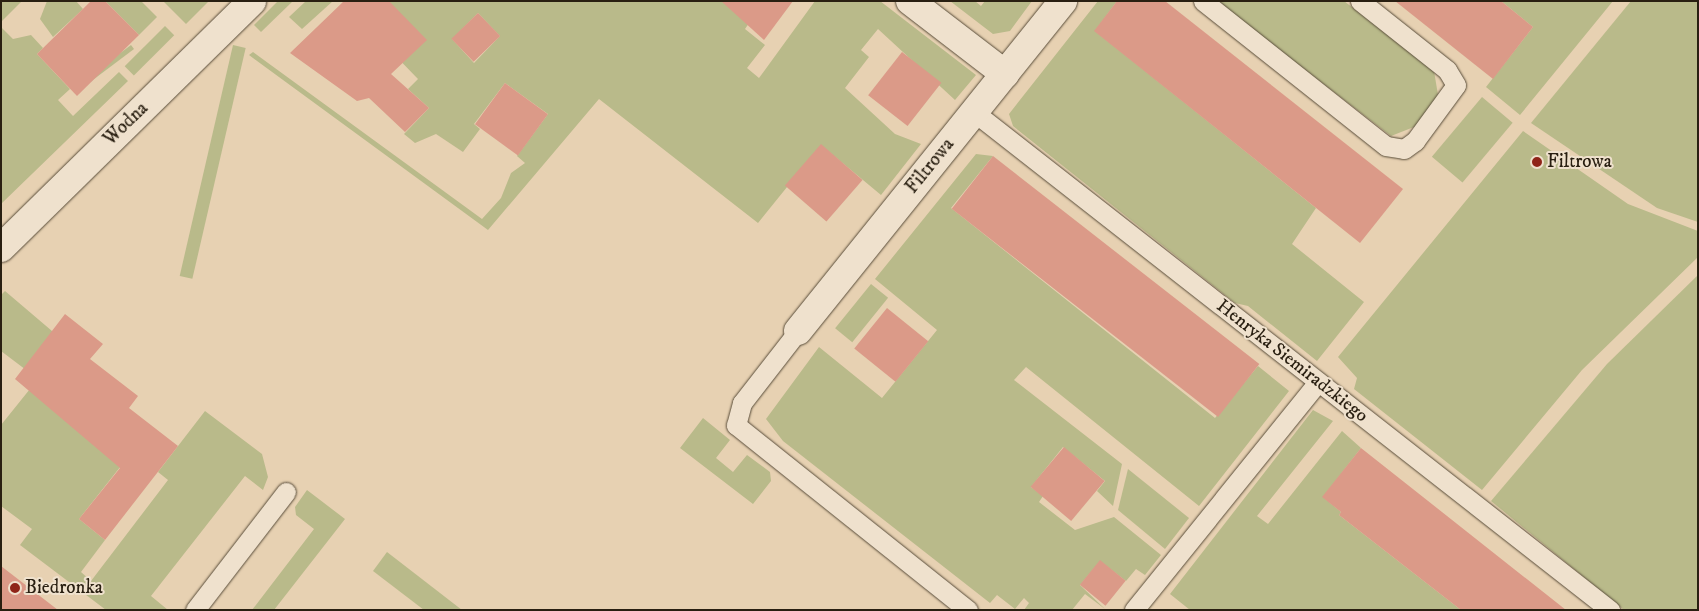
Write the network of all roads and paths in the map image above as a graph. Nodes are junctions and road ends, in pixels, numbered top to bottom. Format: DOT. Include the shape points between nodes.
graph roads {
  1 [pos="252,1"];
  2 [pos="910,1"];
  3 [pos="1063,1"];
  4 [pos="1203,1"];
  5 [pos="1360,1"];
  6 [pos="1005,74"];
  7 [pos="974,112"];
  8 [pos="1,248"];
  9 [pos="798,331"];
  10 [pos="1318,382"];
  11 [pos="286,492"];
  12 [pos="195,610"];
  13 [pos="968,610"];
  14 [pos="1134,610"];
  15 [pos="1610,610"];
  1 -- 8 [label="street, Wodna"];
  2 -- 6 [label="street"];
  3 -- 6 [label="street, Filtrowa"];
  4 -- 5 [label="lane" via="1386,146 1404,149 1415,141 1456,85 1448,70"];
  6 -- 7 [label="street, Filtrowa"];
  7 -- 9 [label="street, Filtrowa"];
  7 -- 10 [label="lane, Henryka Siemiradzkiego"];
  9 -- 13 [label="lane" via="742,403 736,425"];
  10 -- 14 [label="lane"];
  10 -- 15 [label="lane, Henryka Siemiradzkiego"];
  11 -- 12 [label="lane"];
}
